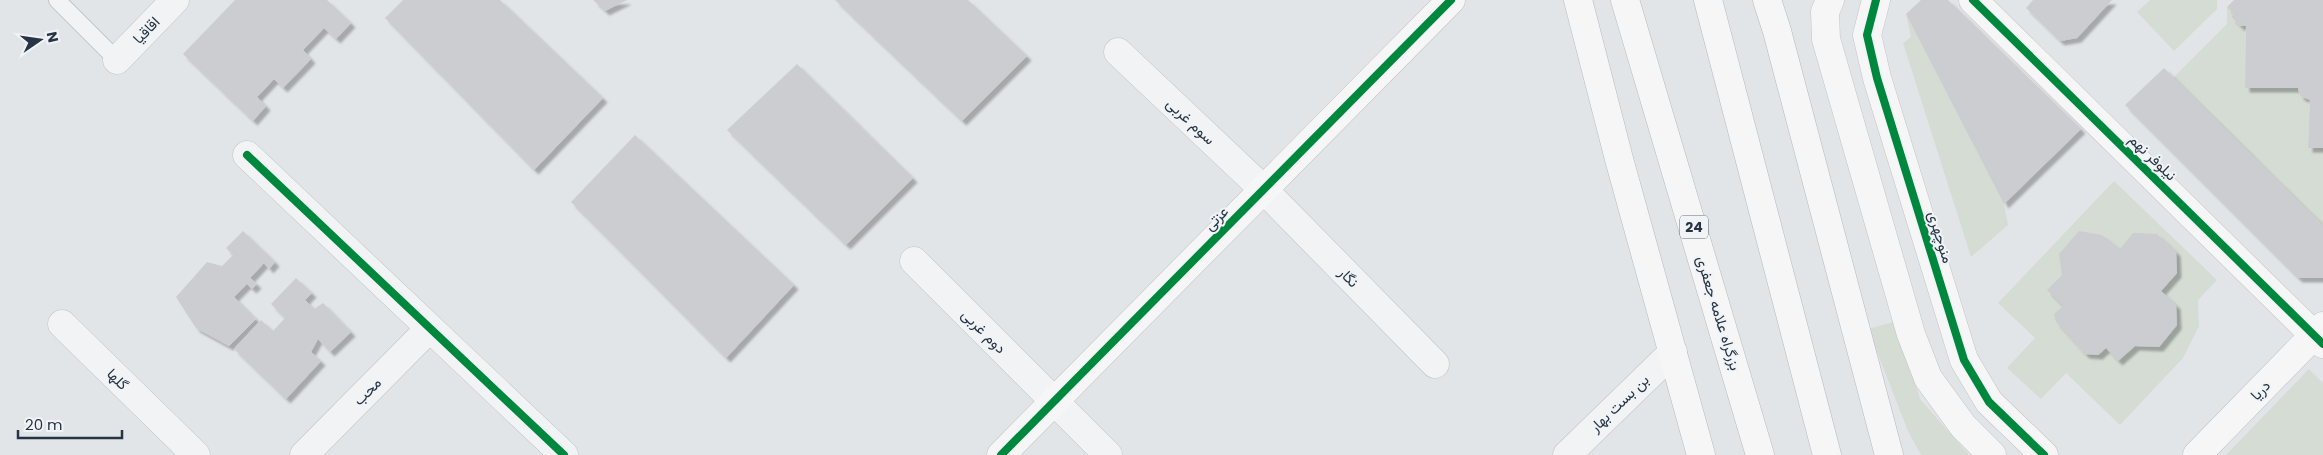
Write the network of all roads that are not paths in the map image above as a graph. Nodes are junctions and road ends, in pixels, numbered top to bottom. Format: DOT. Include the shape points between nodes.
graph roads {
  1 [pos="57,0"];
  2 [pos="175,0"];
  3 [pos="1450,0"];
  4 [pos="1578,0"];
  5 [pos="1625,0"];
  6 [pos="1708,0"];
  7 [pos="1767,0"];
  8 [pos="1830,0"];
  9 [pos="1876,0"];
  10 [pos="1972,0"];
  11 [pos="1118,52"];
  12 [pos="117,60"];
  13 [pos="248,155"];
  14 [pos="1264,190"];
  15 [pos="914,261"];
  16 [pos="62,324"];
  17 [pos="430,328"];
  18 [pos="2320,335"];
  19 [pos="1673,352"];
  20 [pos="1435,364"];
  21 [pos="1870,380"];
  22 [pos="1054,402"];
  23 [pos="196,455"];
  24 [pos="304,455"];
  25 [pos="564,455"];
  26 [pos="1001,455"];
  27 [pos="1108,455"];
  28 [pos="1567,455"];
  29 [pos="1701,455"];
  30 [pos="1760,455"];
  31 [pos="1827,455"];
  32 [pos="1890,455"];
  33 [pos="1910,455"];
  34 [pos="1992,455"];
  35 [pos="2044,455"];
  36 [pos="2197,455"];
  1 -- 12 [label="lane"];
  2 -- 12 [label="street, اقاقیا"];
  3 -- 14 [label="main road, عزتی"];
  4 -- 19 [label="main road"];
  5 -- 30 [label="main road, بزرگراه علامه جعفری / 24"];
  6 -- 31 [label="main road"];
  7 -- 21 [label="main road" via="1778,31"];
  8 -- 34 [label="main road" via="1825,12 1826,39 1912,334 1928,378 1963,426"];
  9 -- 35 [label="main road, منوچهری" via="1867,35 1877,78 1964,360 1989,402"];
  10 -- 18 [label="main road, نیلوفر نهم"];
  11 -- 14 [label="street, سوم غربی"];
  13 -- 17 [label="street"];
  14 -- 20 [label="street, نگار"];
  14 -- 22 [label="main road, عزتی"];
  15 -- 22 [label="street, دوم غربی"];
  16 -- 23 [label="street, گلها"];
  17 -- 24 [label="street, محب"];
  17 -- 25 [label="street"];
  18 -- 36 [label="main road, دریا"];
  19 -- 28 [label="street, بن بست بهار"];
  19 -- 29 [label="main road"];
  21 -- 32 [label="main road"];
  21 -- 33 [label="main road"];
  22 -- 26 [label="main road, عزتی"];
  22 -- 27 [label="street, دوم غربی"];
}
